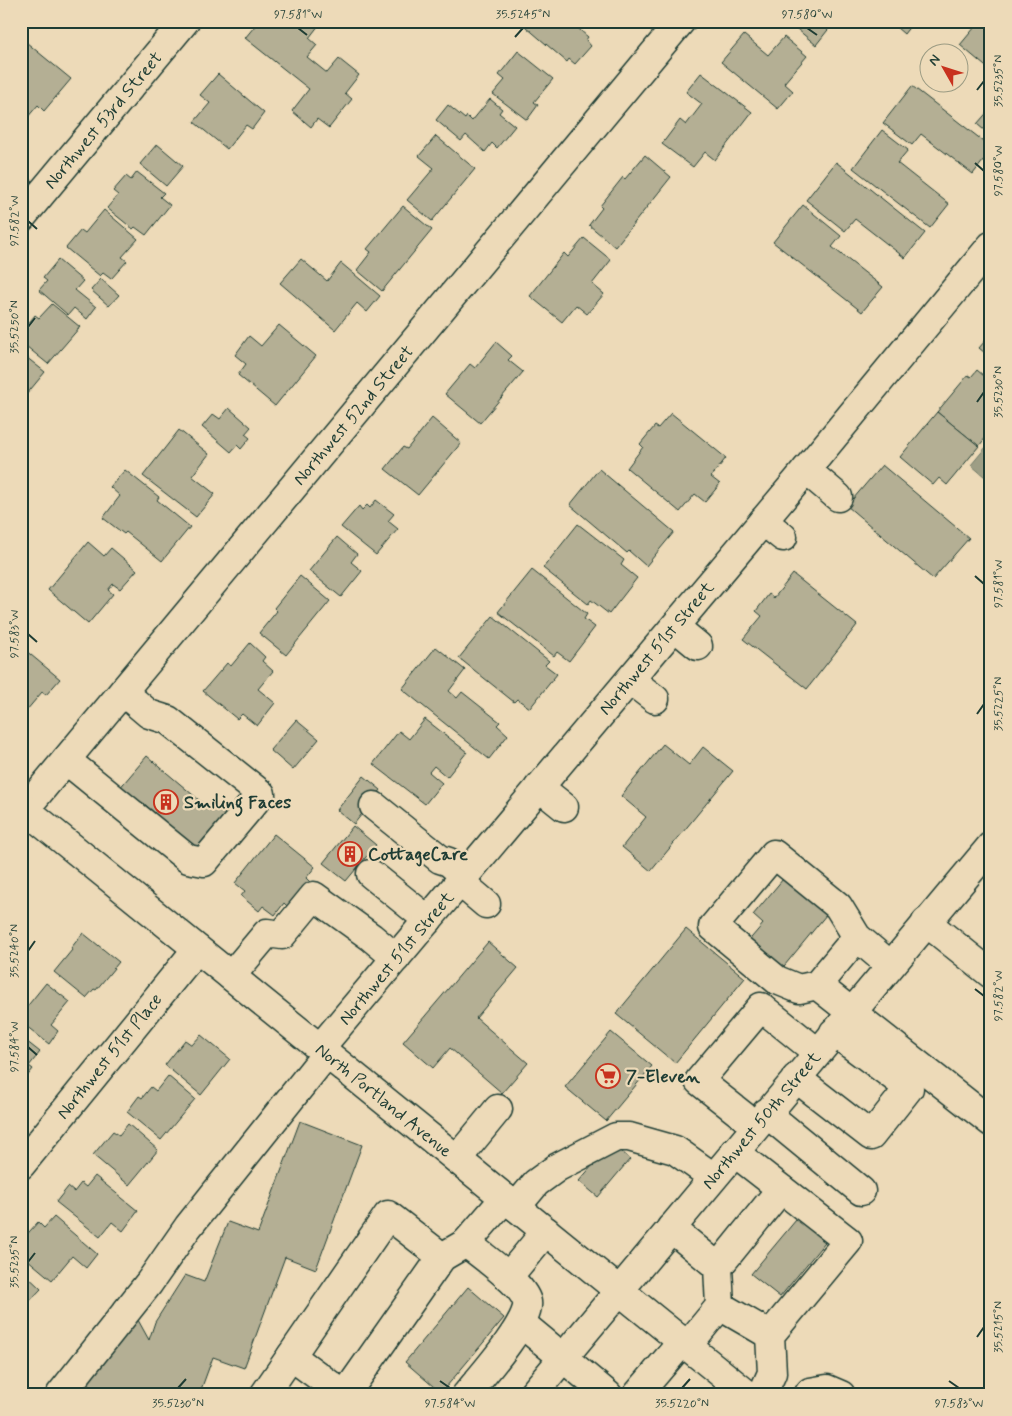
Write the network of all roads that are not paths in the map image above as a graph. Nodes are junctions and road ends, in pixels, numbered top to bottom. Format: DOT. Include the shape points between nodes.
graph roads {
  1 [pos="186,21"];
  2 [pos="681,21"];
  3 [pos="21,218"];
  4 [pos="987,260"];
  5 [pos="806,470"];
  6 [pos="838,498"];
  7 [pos="674,627"];
  8 [pos="698,646"];
  9 [pos="630,680"];
  10 [pos="123,692"];
  11 [pos="655,699"];
  12 [pos="66,760"];
  13 [pos="539,787"];
  14 [pos="374,806"];
  15 [pos="23,807"];
  16 [pos="564,807"];
  17 [pos="991,846"];
  18 [pos="371,874"];
  19 [pos="462,879"];
  20 [pos="486,904"];
  21 [pos="428,920"];
  22 [pos="926,922"];
  23 [pos="857,937"];
  24 [pos="197,949"];
  25 [pos="396,958"];
  26 [pos="890,965"];
  27 [pos="991,974"];
  28 [pos="231,976"];
  29 [pos="818,985"];
  30 [pos="834,1032"];
  31 [pos="324,1051"];
  32 [pos="796,1078"];
  33 [pos="498,1109"];
  34 [pos="761,1120"];
  35 [pos="991,1122"];
  36 [pos="734,1152"];
  37 [pos="457,1159"];
  38 [pos="21,1165"];
  39 [pos="713,1177"];
  40 [pos="781,1189"];
  41 [pos="861,1191"];
  42 [pos="510,1202"];
  43 [pos="671,1228"];
  44 [pos="546,1231"];
  45 [pos="466,1243"];
  46 [pos="442,1257"];
  47 [pos="718,1267"];
  48 [pos="508,1277"];
  49 [pos="619,1290"];
  50 [pos="720,1306"];
  51 [pos="521,1323"];
  52 [pos="770,1335"];
  53 [pos="685,1344"];
  54 [pos="291,1356"];
  55 [pos="563,1357"];
  56 [pos="60,1395"];
  57 [pos="264,1395"];
  58 [pos="345,1395"];
  59 [pos="466,1395"];
  60 [pos="532,1395"];
  61 [pos="608,1395"];
  62 [pos="637,1395"];
  63 [pos="748,1395"];
  64 [pos="762,1395"];
  65 [pos="808,1395"];
  66 [pos="841,1395"];
  1 -- 3 [label="street, Northwest 53rd Street"];
  2 -- 10 [label="street, Northwest 52nd Street"];
  4 -- 5 [label="street, Northwest 51st Street"];
  5 -- 6 [label="street"];
  5 -- 7 [label="street, Northwest 51st Street" via="773,529"];
  7 -- 8 [label="street"];
  7 -- 9 [label="street, Northwest 51st Street"];
  9 -- 11 [label="street"];
  9 -- 13 [label="street, Northwest 51st Street"];
  10 -- 12 [label="street, Northwest 52nd Street"];
  10 -- 12 [label="street" via="149,714 168,720 261,794 204,862 188,859"];
  12 -- 15 [label="street, Northwest 52nd Street"];
  13 -- 16 [label="street"];
  13 -- 19 [label="street, Northwest 51st Street"];
  14 -- 19 [label="street" via="440,859 449,862"];
  15 -- 24 [label="street, North Portland Avenue"];
  17 -- 22 [label="street, Northwest 50th Street"];
  18 -- 21 [label="street"];
  19 -- 20 [label="street"];
  19 -- 21 [label="street, Northwest 51st Street"];
  21 -- 25 [label="street, Northwest 51st Street"];
  22 -- 26 [label="street, Northwest 50th Street"];
  22 -- 27 [label="street"];
  23 -- 26 [label="street"];
  23 -- 29 [label="street"];
  23 -- 29 [label="street" via="838,906 774,854 713,927 777,980 799,989"];
  24 -- 28 [label="street, North Portland Avenue"];
  24 -- 38 [label="street, Northwest 51st Place"];
  25 -- 28 [label="street" via="314,896 282,934 267,933"];
  25 -- 31 [label="street, Northwest 51st Street"];
  26 -- 30 [label="street, Northwest 50th Street"];
  28 -- 31 [label="street, North Portland Avenue"];
  29 -- 30 [label="street"];
  30 -- 32 [label="street, Northwest 50th Street"];
  30 -- 32 [label="street" via="909,1088 872,1136"];
  30 -- 34 [label="street" via="761,1006 699,1081"];
  30 -- 35 [label="street"];
  31 -- 37 [label="street, North Portland Avenue"];
  31 -- 56 [label="street, Northwest 51st Street"];
  32 -- 34 [label="street, Northwest 50th Street"];
  33 -- 37 [label="street"];
  34 -- 36 [label="street, Northwest 50th Street"];
  34 -- 41 [label="street"];
  36 -- 39 [label="street, Northwest 50th Street"];
  36 -- 40 [label="street"];
  37 -- 42 [label="street, North Portland Avenue"];
  39 -- 42 [label="street" via="675,1150 616,1136 558,1167"];
  39 -- 43 [label="street, Northwest 50th Street"];
  40 -- 47 [label="street"];
  40 -- 52 [label="street" via="848,1241"];
  42 -- 44 [label="street, North Portland Avenue"];
  42 -- 45 [label="street"];
  43 -- 47 [label="street"];
  43 -- 49 [label="street, Northwest 50th Street"];
  44 -- 48 [label="street"];
  44 -- 49 [label="street, North Portland Avenue"];
  45 -- 46 [label="street"];
  45 -- 48 [label="street"];
  46 -- 54 [label="street" via="388,1214"];
  46 -- 58 [label="street"];
  47 -- 50 [label="street"];
  48 -- 51 [label="street" via="527,1300"];
  49 -- 53 [label="street, North Portland Avenue"];
  49 -- 55 [label="street, Northwest 50th Street"];
  50 -- 52 [label="street"];
  50 -- 53 [label="street"];
  51 -- 55 [label="street"];
  51 -- 59 [label="street"];
  52 -- 64 [label="street" via="772,1373"];
  53 -- 62 [label="street"];
  53 -- 63 [label="street, North Portland Avenue"];
  54 -- 57 [label="street"];
  54 -- 58 [label="street"];
  55 -- 60 [label="street, Northwest 50th Street"];
  55 -- 61 [label="street"];
  65 -- 66 [label="street" via="827,1388"];
}
